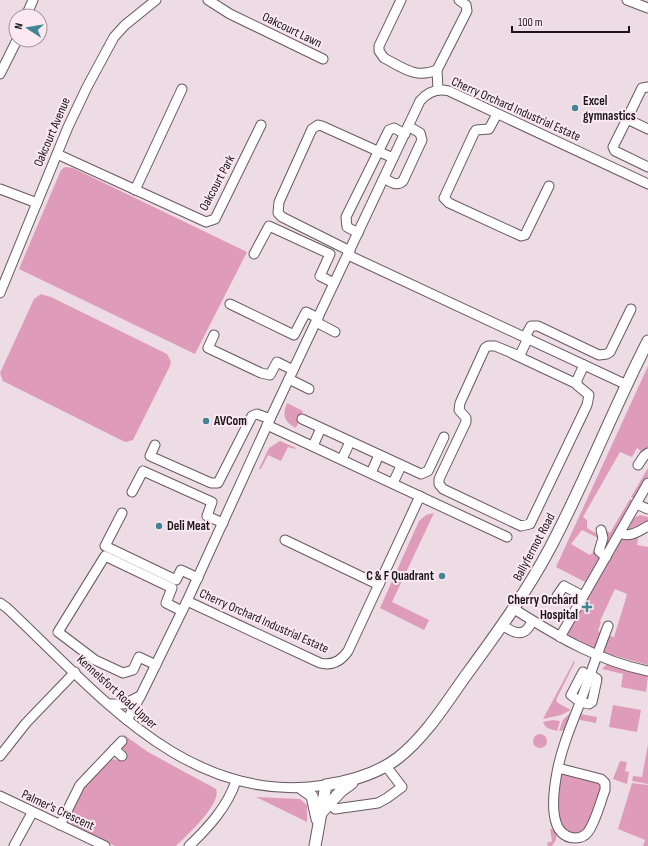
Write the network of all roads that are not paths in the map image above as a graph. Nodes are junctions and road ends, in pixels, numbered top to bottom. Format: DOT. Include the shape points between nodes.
graph roads {
  1 [pos="208,0"];
  2 [pos="401,0"];
  3 [pos="459,0"];
  4 [pos="627,0"];
  5 [pos="152,1"];
  6 [pos="648,8"];
  7 [pos="12,48"];
  8 [pos="323,59"];
  9 [pos="438,70"];
  10 [pos="0,74"];
  11 [pos="648,87"];
  12 [pos="182,89"];
  13 [pos="438,90"];
  14 [pos="497,114"];
  15 [pos="627,119"];
  16 [pos="261,125"];
  17 [pos="648,129"];
  18 [pos="406,130"];
  19 [pos="378,152"];
  20 [pos="57,154"];
  21 [pos="626,156"];
  22 [pos="394,158"];
  23 [pos="648,167"];
  24 [pos="619,171"];
  25 [pos="384,178"];
  26 [pos="648,184"];
  27 [pos="549,186"];
  28 [pos="0,189"];
  29 [pos="135,190"];
  30 [pos="37,203"];
  31 [pos="358,233"];
  32 [pos="349,253"];
  33 [pos="254,254"];
  34 [pos="2,281"];
  35 [pos="334,284"];
  36 [pos="0,293"];
  37 [pos="230,304"];
  38 [pos="631,309"];
  39 [pos="317,320"];
  40 [pos="336,332"];
  41 [pos="214,335"];
  42 [pos="526,338"];
  43 [pos="648,341"];
  44 [pos="513,354"];
  45 [pos="584,365"];
  46 [pos="293,370"];
  47 [pos="289,379"];
  48 [pos="576,384"];
  49 [pos="627,384"];
  50 [pos="309,389"];
  51 [pos="302,419"];
  52 [pos="269,422"];
  53 [pos="321,428"];
  54 [pos="444,437"];
  55 [pos="350,442"];
  56 [pos="156,445"];
  57 [pos="313,446"];
  58 [pos="648,453"];
  59 [pos="379,455"];
  60 [pos="342,459"];
  61 [pos="638,465"];
  62 [pos="401,466"];
  63 [pos="371,473"];
  64 [pos="393,483"];
  65 [pos="648,483"];
  66 [pos="132,492"];
  67 [pos="420,496"];
  68 [pos="636,504"];
  69 [pos="648,508"];
  70 [pos="122,513"];
  71 [pos="223,523"];
  72 [pos="648,526"];
  73 [pos="601,530"];
  74 [pos="620,533"];
  75 [pos="507,537"];
  76 [pos="285,540"];
  77 [pos="606,557"];
  78 [pos="198,578"];
  79 [pos="379,585"];
  80 [pos="557,596"];
  81 [pos="583,596"];
  82 [pos="187,601"];
  83 [pos="0,604"];
  84 [pos="514,609"];
  85 [pos="182,611"];
  86 [pos="532,621"];
  87 [pos="502,625"];
  88 [pos="608,626"];
  89 [pos="560,637"];
  90 [pos="596,656"];
  91 [pos="156,665"];
  92 [pos="648,671"];
  93 [pos="75,672"];
  94 [pos="141,696"];
  95 [pos="109,704"];
  96 [pos="126,720"];
  97 [pos="122,741"];
  98 [pos="114,749"];
  99 [pos="0,756"];
  100 [pos="122,756"];
  101 [pos="386,766"];
  102 [pos="558,768"];
  103 [pos="358,779"];
  104 [pos="236,781"];
  105 [pos="326,785"];
  106 [pos="302,789"];
  107 [pos="0,796"];
  108 [pos="335,809"];
  109 [pos="322,812"];
  110 [pos="32,813"];
  111 [pos="60,825"];
  112 [pos="318,830"];
  113 [pos="14,846"];
  114 [pos="105,846"];
  115 [pos="189,846"];
  116 [pos="315,846"];
  1 -- 8 [label="street, Oakcourt Lawn" via="230,14"];
  2 -- 9 [label="street" via="379,46 380,54 416,74 428,74"];
  3 -- 9 [label="street" via="466,5 467,11"];
  4 -- 6 [label="street"];
  5 -- 20 [label="street, Oakcourt Avenue" via="114,37 87,87"];
  7 -- 10 [label="street"];
  9 -- 13 [label="street"];
  11 -- 15 [label="street" via="642,88"];
  12 -- 29 [label="street"];
  13 -- 14 [label="street, Cherry Orchard Industrial Estate" via="449,91"];
  13 -- 18 [label="street, Cherry Orchard Industrial Estate" via="424,96"];
  14 -- 24 [label="street, Cherry Orchard Industrial Estate"];
  14 -- 27 [label="street" via="489,129 476,130 445,200 521,236 525,235"];
  15 -- 17 [label="street"];
  15 -- 21 [label="street" via="614,147 615,151"];
  16 -- 29 [label="street, Oakcourt Park" via="212,221 206,222"];
  18 -- 19 [label="street" via="389,130"];
  18 -- 22 [label="street, Cherry Orchard Industrial Estate"];
  18 -- 25 [label="street" via="417,131 422,137 419,147 401,183 395,184"];
  19 -- 22 [label="street"];
  19 -- 31 [label="street" via="345,221 347,227"];
  19 -- 32 [label="street" via="322,126 314,127 279,202 278,213 282,217"];
  20 -- 29 [label="street, Oakcourt Park"];
  20 -- 30 [label="street, Oakcourt Avenue"];
  21 -- 23 [label="street"];
  21 -- 24 [label="street"];
  22 -- 25 [label="street, Cherry Orchard Industrial Estate"];
  24 -- 26 [label="street, Cherry Orchard Industrial Estate"];
  25 -- 31 [label="street, Cherry Orchard Industrial Estate"];
  28 -- 30 [label="street"];
  30 -- 34 [label="street, Oakcourt Avenue"];
  31 -- 32 [label="street, Cherry Orchard Industrial Estate"];
  32 -- 35 [label="street, Cherry Orchard Industrial Estate"];
  32 -- 42 [label="street"];
  33 -- 35 [label="street" via="269,226 330,254 320,276"];
  34 -- 36 [label="street, Oakcourt Avenue"];
  35 -- 39 [label="street, Cherry Orchard Industrial Estate"];
  37 -- 39 [label="street" via="294,335 306,312"];
  38 -- 42 [label="street" via="607,354 599,355 538,326 531,326"];
  39 -- 40 [label="street"];
  39 -- 46 [label="street, Cherry Orchard Industrial Estate"];
  41 -- 46 [label="street" via="208,348 261,373 270,375 277,362"];
  42 -- 44 [label="street" via="521,353"];
  42 -- 45 [label="street"];
  43 -- 49 [label="main road, Ballyfermot Road"];
  44 -- 48 [label="street"];
  44 -- 48 [label="street" via="495,346 485,348 460,403 459,410 466,418 466,422 439,477 439,484 443,489 521,526 530,524 589,401 589,395"];
  45 -- 48 [label="street"];
  45 -- 49 [label="street"];
  46 -- 47 [label="street, Cherry Orchard Industrial Estate"];
  47 -- 50 [label="street"];
  47 -- 52 [label="street, Cherry Orchard Industrial Estate"];
  49 -- 84 [label="main road, Ballyfermot Road" via="573,502"];
  51 -- 53 [label="street"];
  52 -- 56 [label="street" via="257,414 252,416 218,483 211,483 150,456"];
  52 -- 57 [label="street"];
  52 -- 71 [label="street, Cherry Orchard Industrial Estate"];
  53 -- 55 [label="street"];
  53 -- 57 [label="street"];
  54 -- 62 [label="street" via="426,473 418,474"];
  55 -- 59 [label="street"];
  55 -- 60 [label="street"];
  57 -- 60 [label="street"];
  58 -- 61 [label="street"];
  59 -- 62 [label="street"];
  59 -- 63 [label="street"];
  60 -- 63 [label="street"];
  62 -- 64 [label="street"];
  63 -- 64 [label="street"];
  64 -- 67 [label="street"];
  65 -- 68 [label="street"];
  66 -- 71 [label="street" via="143,471 212,502 207,516"];
  67 -- 75 [label="street"];
  67 -- 79 [label="street, Cherry Orchard Industrial Estate"];
  68 -- 69 [label="street"];
  68 -- 74 [label="street"];
  70 -- 78 [label="street" via="105,546 176,580 181,570"];
  71 -- 78 [label="street, Cherry Orchard Industrial Estate"];
  72 -- 74 [label="street" via="632,534 624,536"];
  73 -- 77 [label="street" via="603,538 599,551"];
  74 -- 77 [label="street"];
  76 -- 79 [label="street"];
  77 -- 81 [label="street"];
  78 -- 82 [label="street, Cherry Orchard Industrial Estate"];
  79 -- 82 [label="street, Cherry Orchard Industrial Estate" via="348,652 339,661 325,664"];
  80 -- 81 [label="street" via="564,586"];
  81 -- 89 [label="street"];
  82 -- 85 [label="street, Cherry Orchard Industrial Estate"];
  83 -- 93 [label="street, Kennelsfort Road Upper"];
  84 -- 86 [label="street"];
  84 -- 87 [label="main road, Ballyfermot Road"];
  85 -- 91 [label="street, Cherry Orchard Industrial Estate"];
  85 -- 91 [label="street" via="166,603 172,588 105,556 58,632 95,660 123,673 133,670 139,657"];
  86 -- 87 [label="street" via="528,629 522,633 513,632"];
  86 -- 89 [label="street"];
  87 -- 101 [label="main road, Ballyfermot Road" via="434,721 413,745"];
  88 -- 90 [label="street"];
  89 -- 90 [label="street"];
  90 -- 92 [label="street"];
  90 -- 102 [label="street" via="586,673 580,702"];
  91 -- 94 [label="street, Cherry Orchard Industrial Estate"];
  93 -- 95 [label="street, Kennelsfort Road Upper"];
  93 -- 99 [label="street" via="26,723"];
  94 -- 95 [label="street" via="124,704"];
  94 -- 96 [label="street, Cherry Orchard Industrial Estate"];
  95 -- 96 [label="street, Kennelsfort Road Upper"];
  96 -- 104 [label="street, Kennelsfort Road Upper" via="178,756"];
  97 -- 98 [label="street"];
  98 -- 100 [label="street"];
  98 -- 111 [label="street" via="80,785"];
  101 -- 103 [label="main road, Ballyfermot Road"];
  101 -- 108 [label="street" via="402,787 378,803"];
  102 -- 102 [label="street" via="605,783 605,790 590,829 579,838 572,838 564,833 556,821 554,798"];
  103 -- 105 [label="main road, Ballyfermot Road"];
  103 -- 109 [label="main road" via="341,790"];
  104 -- 106 [label="street, Kennelsfort Road Upper"];
  104 -- 115 [label="street" via="214,821"];
  105 -- 106 [label="street, Kennelsfort Road Upper"];
  105 -- 109 [label="main road"];
  106 -- 112 [label="main road" via="312,796"];
  107 -- 110 [label="street, Palmer's Crescent"];
  109 -- 112 [label="main road"];
  110 -- 111 [label="street, Palmer's Crescent"];
  110 -- 113 [label="street"];
  111 -- 114 [label="street, Palmer's Crescent"];
  112 -- 116 [label="main road"];
}
